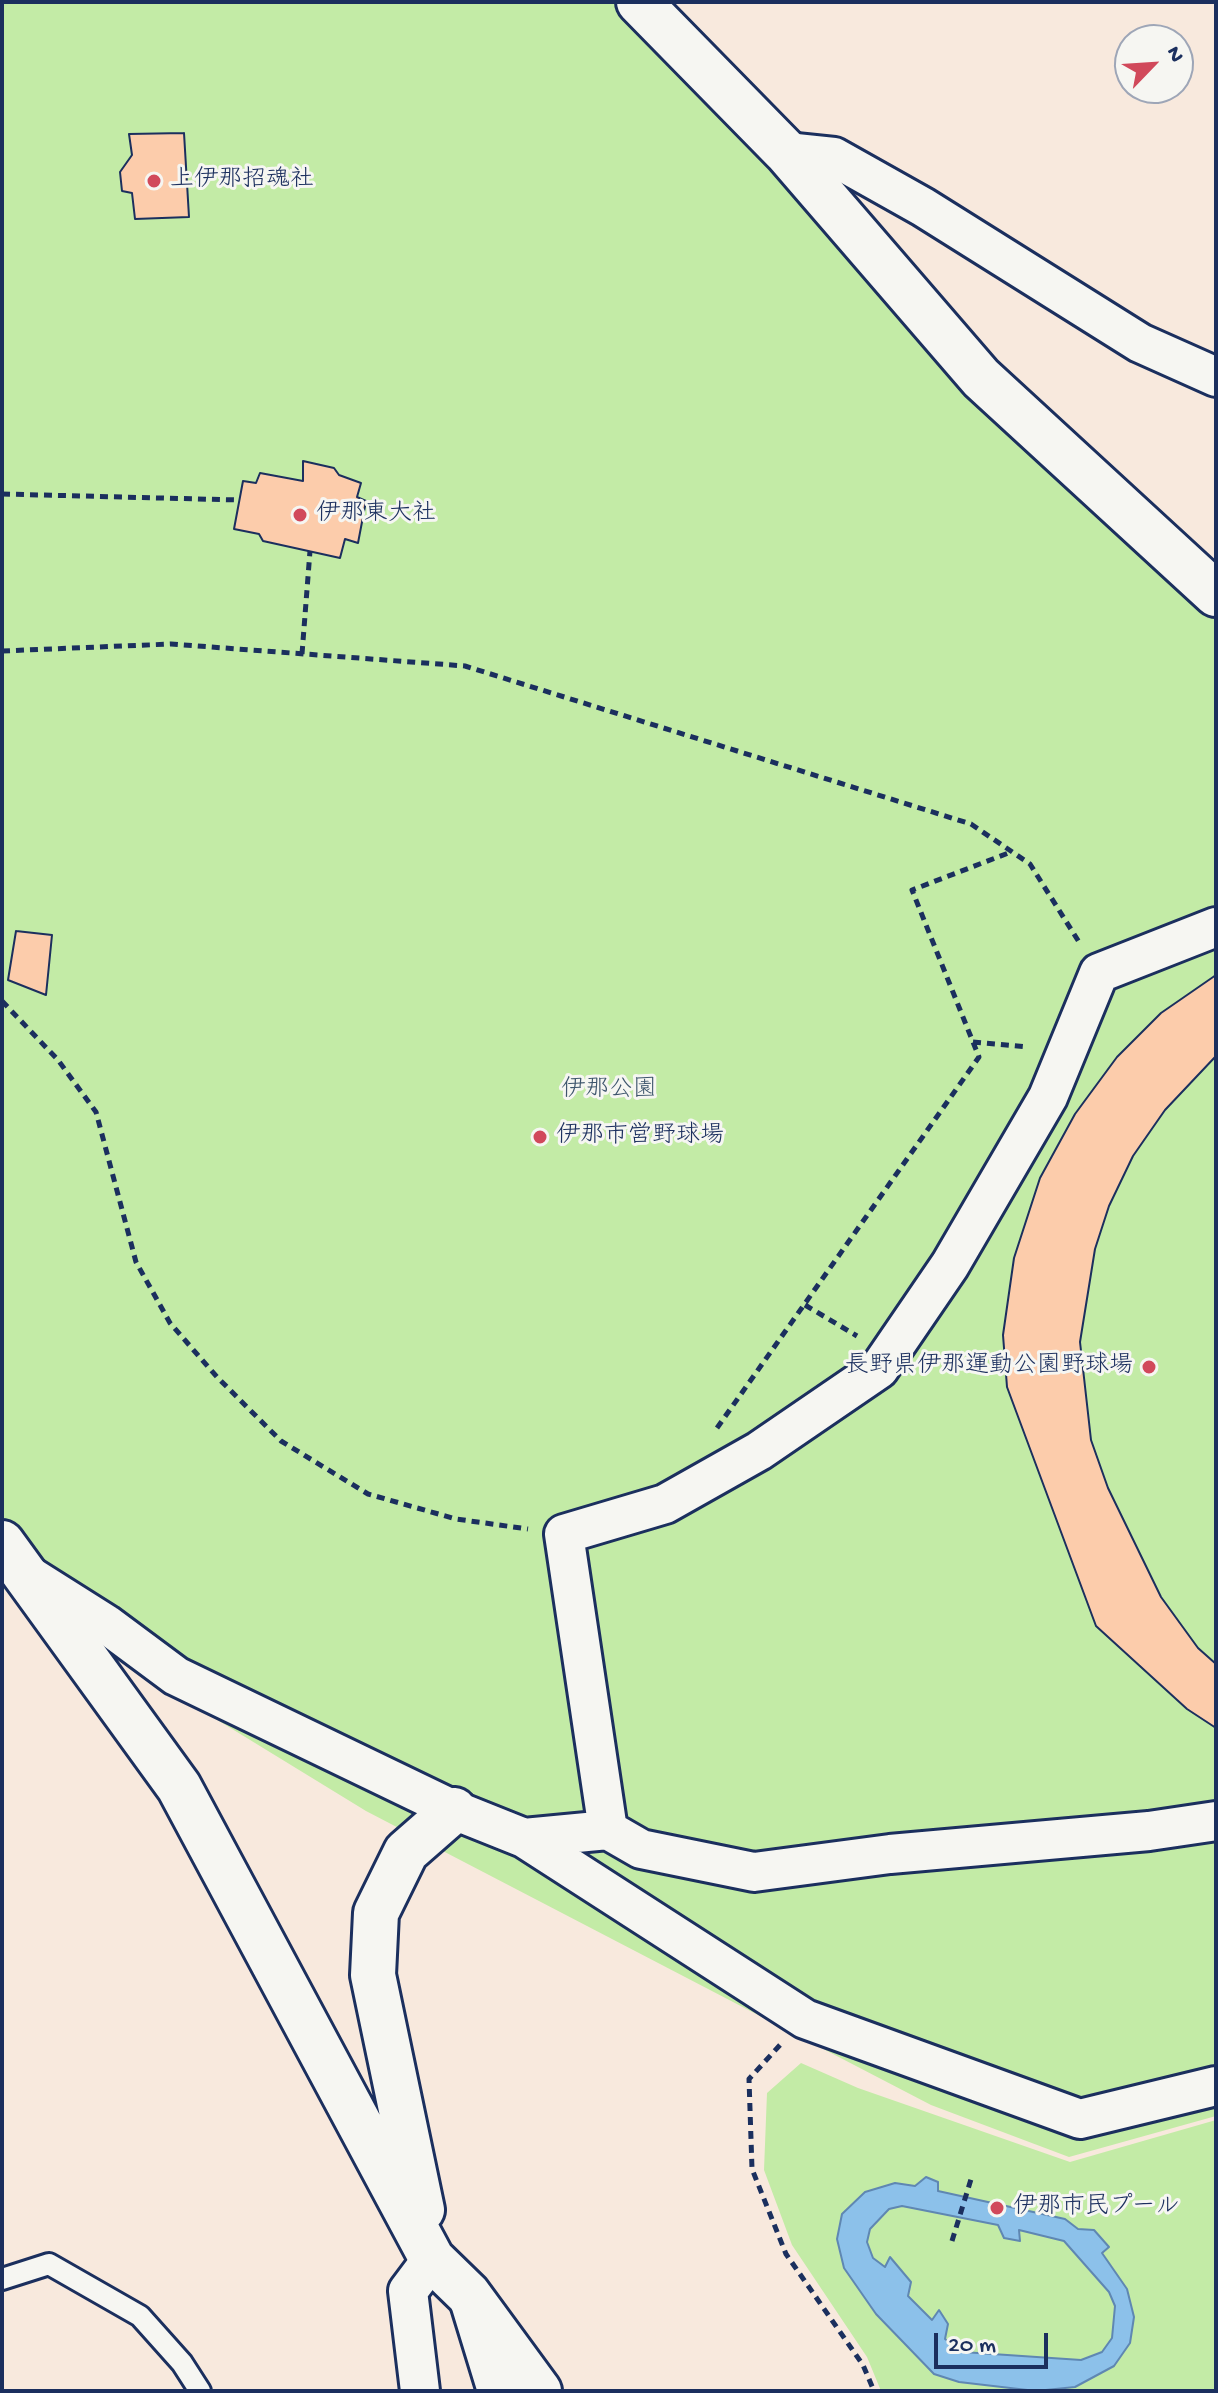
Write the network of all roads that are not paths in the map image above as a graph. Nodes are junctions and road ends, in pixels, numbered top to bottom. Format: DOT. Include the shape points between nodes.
graph roads {
  1 [pos="639,2"];
  2 [pos="786,152"];
  3 [pos="1216,377"];
  4 [pos="1216,594"];
  5 [pos="1216,927"];
  6 [pos="13,1558"];
  7 [pos="454,1810"];
  8 [pos="1216,1821"];
  9 [pos="608,1830"];
  10 [pos="524,1838"];
  11 [pos="1216,2086"];
  12 [pos="432,2259"];
  13 [pos="2,2279"];
  14 [pos="468,2294"];
  15 [pos="200,2391"];
  16 [pos="420,2391"];
  17 [pos="497,2391"];
  18 [pos="539,2391"];
  1 -- 2 [label="street"];
  2 -- 3 [label="street" via="834,157 1140,343"];
  2 -- 4 [label="street" via="981,378"];
  5 -- 9 [label="street" via="1099,973 1040,1110 950,1265 879,1369 759,1451 665,1504 564,1534"];
  6 -- 7 [label="street" via="176,1676"];
  6 -- 12 [label="street" via="179,1787"];
  7 -- 10 [label="street"];
  7 -- 12 [label="street" via="406,1852 376,1913 373,1960"];
  8 -- 9 [label="street" via="754,1872 641,1849"];
  9 -- 10 [label="street"];
  10 -- 11 [label="street" via="805,2019 1080,2119"];
  12 -- 14 [label="street"];
  12 -- 16 [label="street" via="408,2291"];
  13 -- 15 [label="lane" via="49,2264 140,2316"];
  14 -- 17 [label="street"];
  14 -- 18 [label="street"];
}
